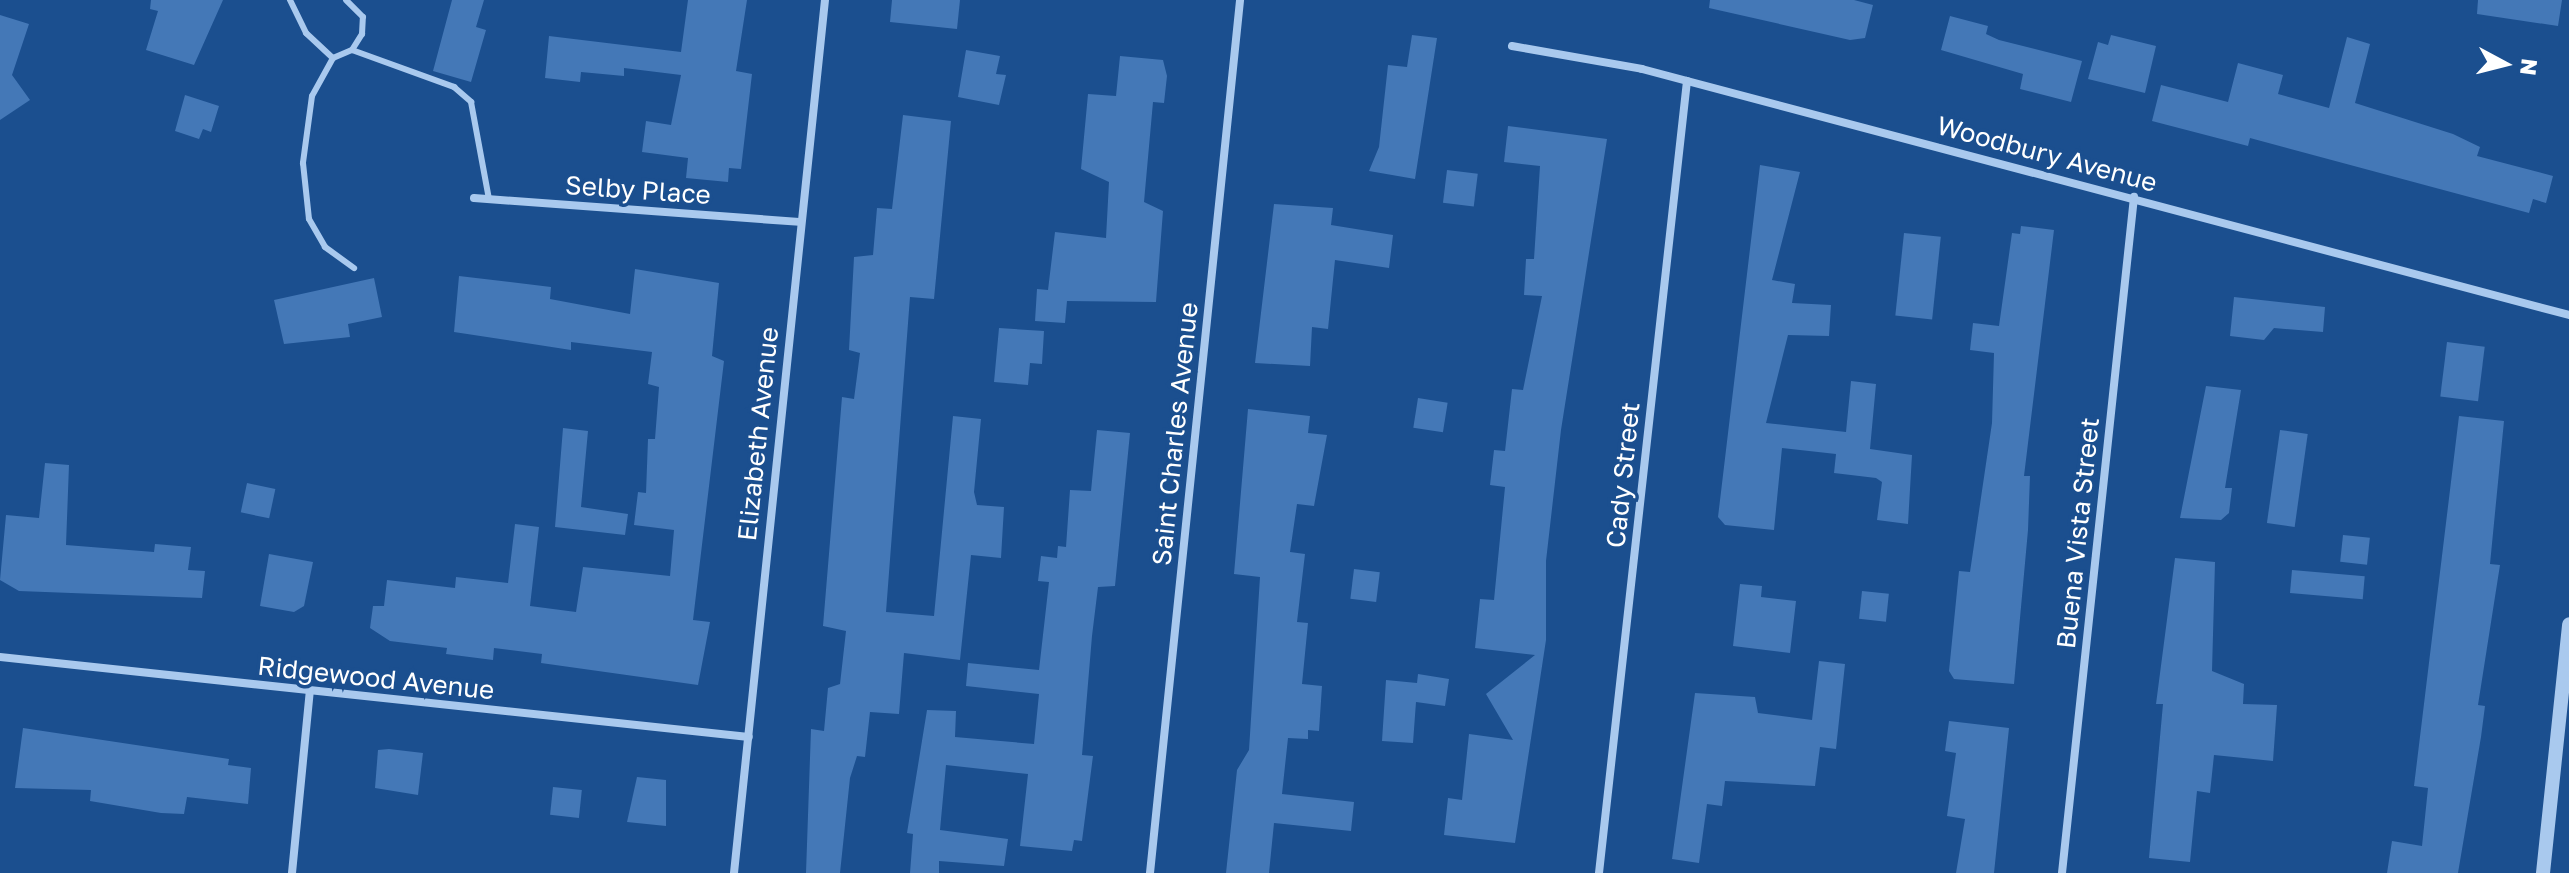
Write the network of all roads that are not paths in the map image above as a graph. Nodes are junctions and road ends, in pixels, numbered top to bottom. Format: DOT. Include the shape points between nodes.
graph roads {
  1 [pos="290,0"];
  2 [pos="346,0"];
  3 [pos="825,0"];
  4 [pos="1240,0"];
  5 [pos="1512,46"];
  6 [pos="352,50"];
  7 [pos="333,58"];
  8 [pos="1687,81"];
  9 [pos="2134,197"];
  10 [pos="474,198"];
  11 [pos="489,199"];
  12 [pos="799,222"];
  13 [pos="354,268"];
  14 [pos="2569,315"];
  15 [pos="2569,624"];
  16 [pos="0,657"];
  17 [pos="310,691"];
  18 [pos="749,737"];
  19 [pos="292,873"];
  20 [pos="734,873"];
  21 [pos="1150,873"];
  22 [pos="1599,873"];
  23 [pos="2062,873"];
  24 [pos="2543,873"];
  1 -- 7 [label="lane" via="306,33"];
  2 -- 6 [label="lane" via="363,17"];
  3 -- 12 [label="street, Elizabeth Avenue"];
  4 -- 21 [label="street, Saint Charles Avenue"];
  5 -- 8 [label="street, Woodbury Avenue"];
  6 -- 7 [label="lane"];
  6 -- 11 [label="lane" via="454,87 471,102 486,150"];
  7 -- 13 [label="lane" via="312,96 303,163 309,219 325,247"];
  8 -- 9 [label="street, Woodbury Avenue"];
  8 -- 22 [label="street, Cady Street"];
  9 -- 14 [label="street, Woodbury Avenue"];
  9 -- 23 [label="street, Buena Vista Street"];
  10 -- 11 [label="street, Selby Place"];
  11 -- 12 [label="street, Selby Place"];
  12 -- 18 [label="street, Elizabeth Avenue"];
  15 -- 24 [label="street"];
  16 -- 17 [label="street, Ridgewood Avenue"];
  17 -- 18 [label="street, Ridgewood Avenue"];
  17 -- 19 [label="street"];
  18 -- 20 [label="street, Elizabeth Avenue"];
}
